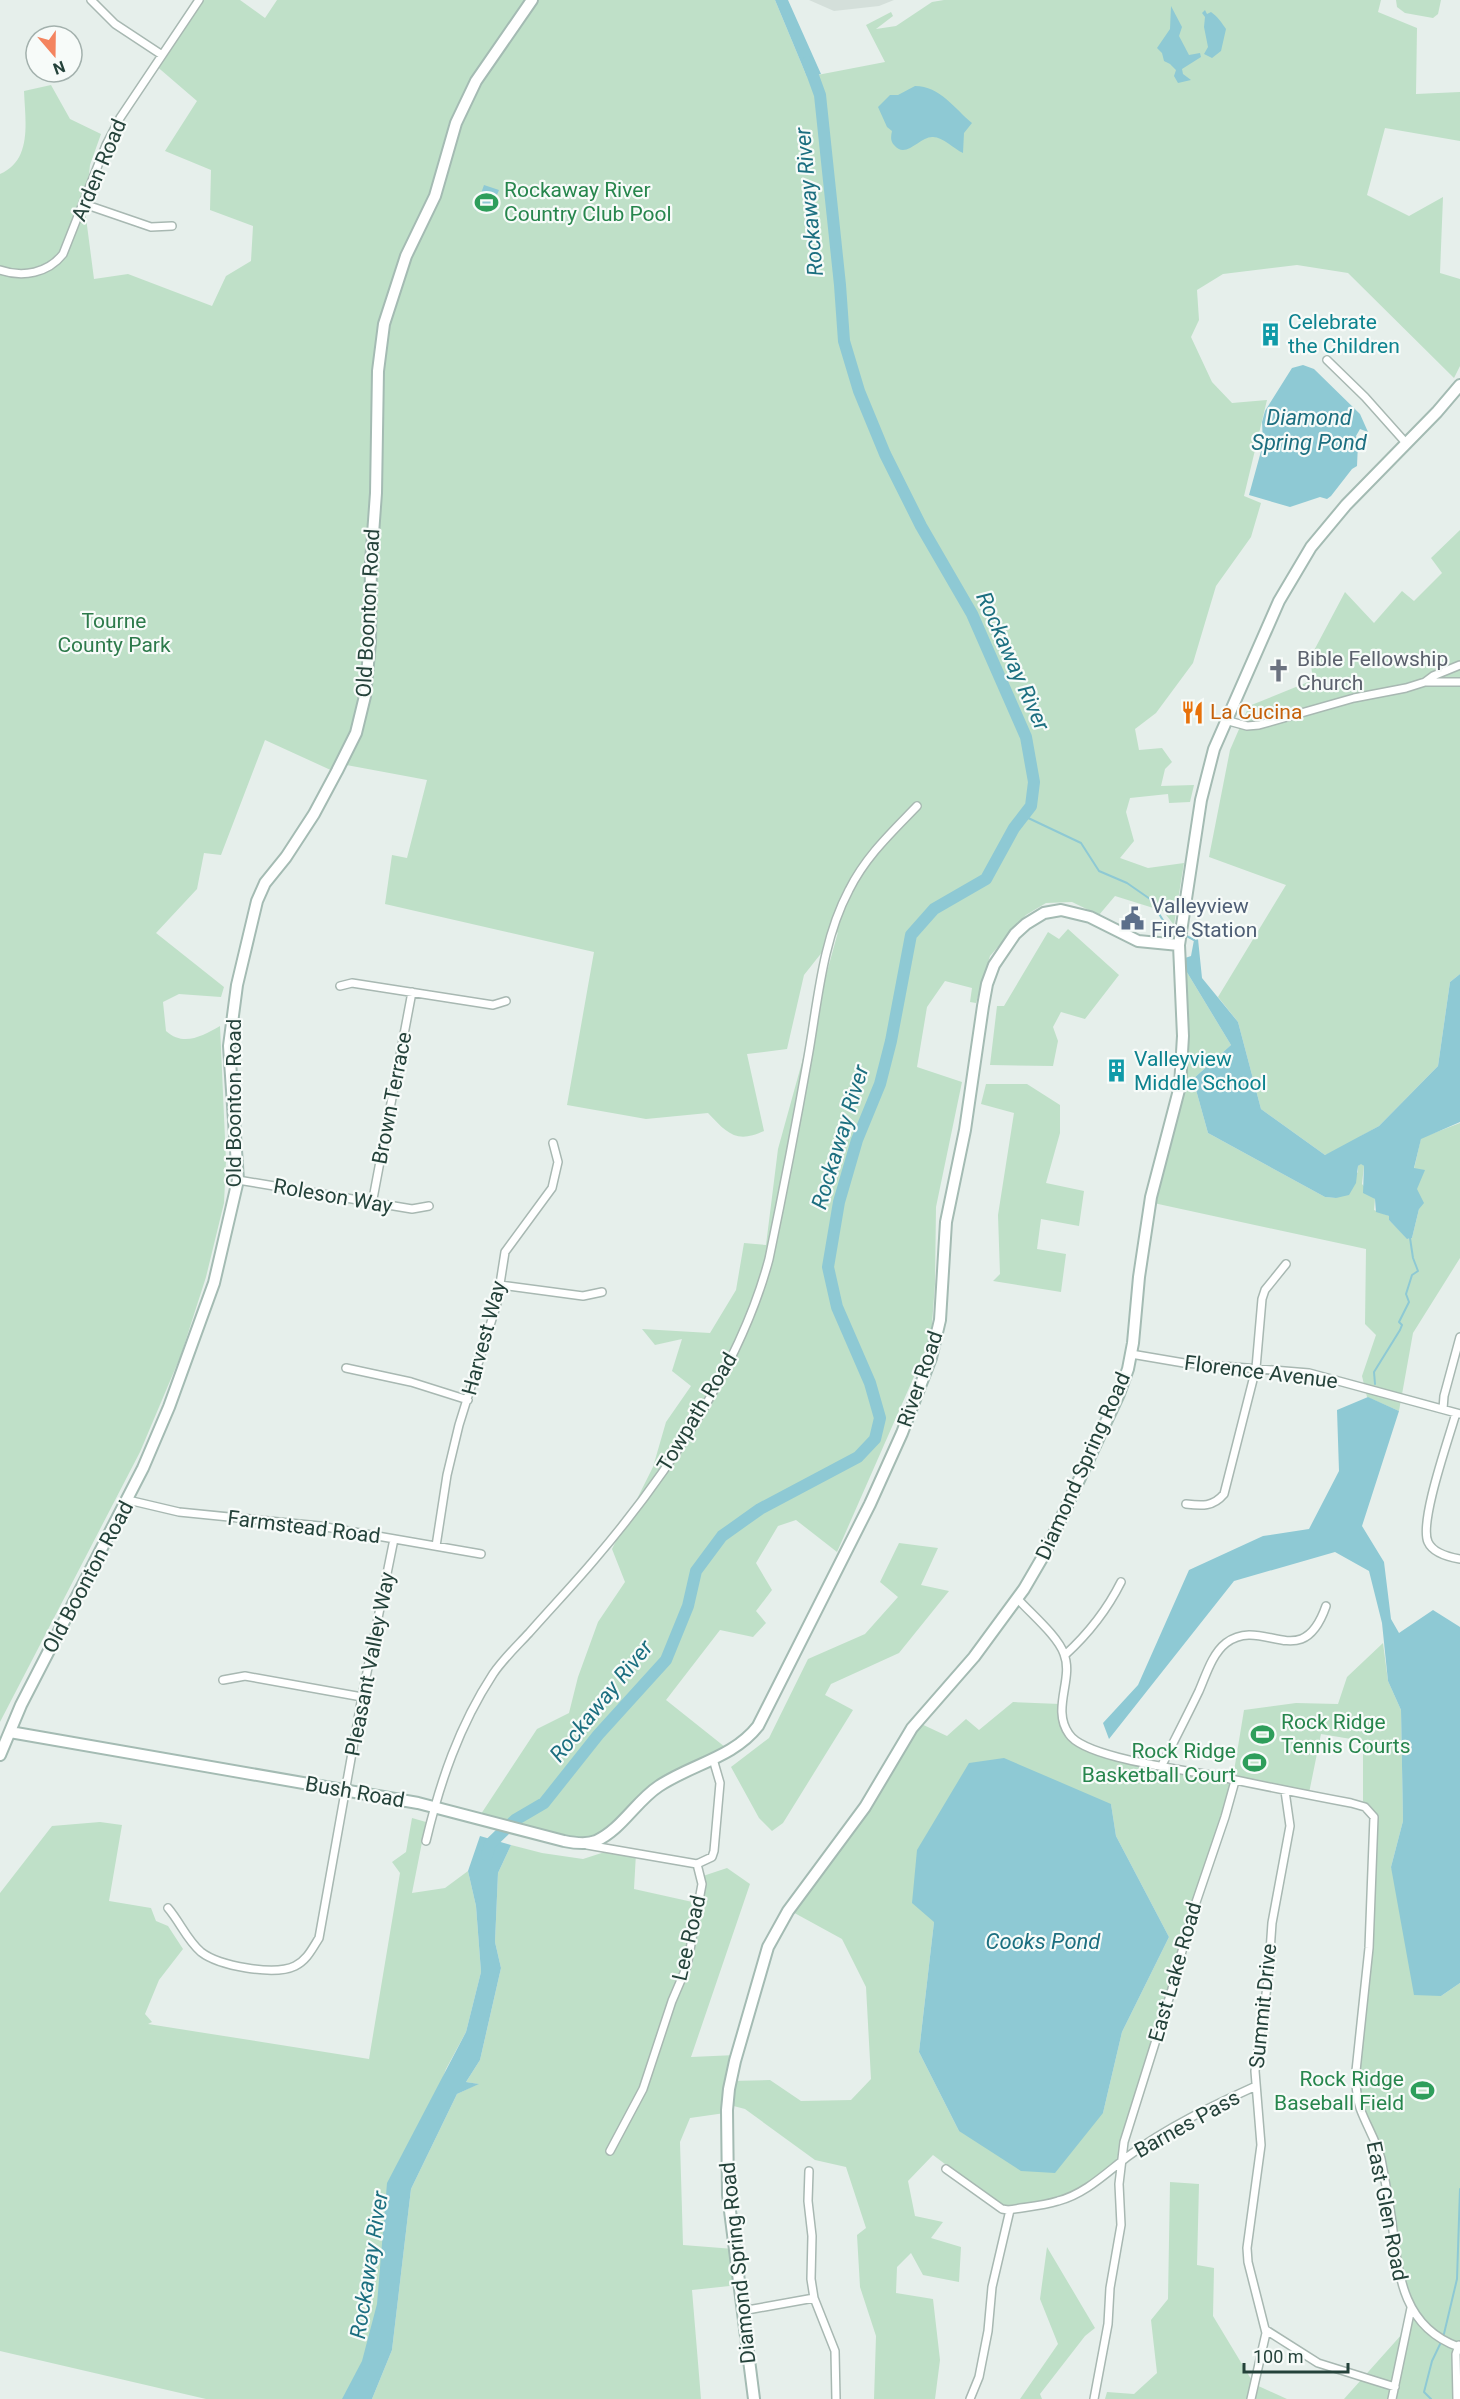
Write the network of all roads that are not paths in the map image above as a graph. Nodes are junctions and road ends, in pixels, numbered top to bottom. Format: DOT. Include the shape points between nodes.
graph roads {
  1 [pos="91,0"];
  2 [pos="199,0"];
  3 [pos="532,0"];
  4 [pos="162,55"];
  5 [pos="84,204"];
  6 [pos="172,226"];
  7 [pos="0,270"];
  8 [pos="1327,360"];
  9 [pos="1460,385"];
  10 [pos="1406,443"];
  11 [pos="1460,664"];
  12 [pos="1425,682"];
  13 [pos="1460,682"];
  14 [pos="1225,720"];
  15 [pos="917,806"];
  16 [pos="1180,941"];
  17 [pos="340,986"];
  18 [pos="412,992"];
  19 [pos="506,1000"];
  20 [pos="553,1143"];
  21 [pos="238,1180"];
  22 [pos="372,1204"];
  23 [pos="429,1206"];
  24 [pos="1286,1264"];
  25 [pos="500,1285"];
  26 [pos="602,1292"];
  27 [pos="1460,1337"];
  28 [pos="1131,1353"];
  29 [pos="346,1368"];
  30 [pos="1256,1368"];
  31 [pos="468,1400"];
  32 [pos="1443,1409"];
  33 [pos="1458,1414"];
  34 [pos="128,1500"];
  35 [pos="1186,1504"];
  36 [pos="394,1539"];
  37 [pos="436,1546"];
  38 [pos="481,1554"];
  39 [pos="1460,1559"];
  40 [pos="1121,1582"];
  41 [pos="1017,1598"];
  42 [pos="1326,1606"];
  43 [pos="1065,1655"];
  44 [pos="224,1680"];
  45 [pos="362,1697"];
  46 [pos="10,1732"];
  47 [pos="0,1755"];
  48 [pos="713,1759"];
  49 [pos="1162,1766"];
  50 [pos="1235,1781"];
  51 [pos="346,1790"];
  52 [pos="1285,1791"];
  53 [pos="435,1808"];
  54 [pos="426,1841"];
  55 [pos="578,1843"];
  56 [pos="697,1864"];
  57 [pos="168,1908"];
  58 [pos="1256,2086"];
  59 [pos="610,2151"];
  60 [pos="1120,2164"];
  61 [pos="946,2169"];
  62 [pos="809,2171"];
  63 [pos="1010,2210"];
  64 [pos="814,2298"];
  65 [pos="1411,2308"];
  66 [pos="742,2311"];
  67 [pos="1266,2330"];
  68 [pos="1459,2345"];
  69 [pos="1395,2387"];
  70 [pos="972,2396"];
  71 [pos="754,2399"];
  72 [pos="836,2399"];
  73 [pos="1094,2399"];
  74 [pos="1251,2399"];
  75 [pos="1392,2399"];
  76 [pos="1457,2399"];
  1 -- 4 [label="street" via="115,24"];
  2 -- 4 [label="street, Arden Road"];
  3 -- 21 [label="street, Old Boonton Road" via="476,81 456,123 435,196 406,256 384,324 378,371 365,696 356,733 337,771 257,901 237,985 229,1046"];
  4 -- 5 [label="street, Arden Road" via="110,137"];
  5 -- 6 [label="street" via="150,227"];
  5 -- 7 [label="street, Arden Road" via="66,248 53,264 28,274"];
  8 -- 10 [label="street"];
  9 -- 10 [label="street, Diamond Spring Road"];
  10 -- 14 [label="street, Diamond Spring Road" via="1327,526 1299,565"];
  11 -- 12 [label="street"];
  12 -- 13 [label="street"];
  12 -- 14 [label="street" via="1259,725"];
  14 -- 16 [label="street, Diamond Spring Road" via="1204,782"];
  15 -- 53 [label="street, Towpath Road" via="866,860 832,931 769,1259 734,1354 660,1474 610,1540 494,1673 449,1757"];
  16 -- 28 [label="street, Diamond Spring Road" via="1180,1086 1147,1221"];
  16 -- 48 [label="street, River Road" via="1138,941 1090,917 1061,910 1044,913 1026,924 994,965 983,1005 965,1130 946,1222 937,1336 923,1380 870,1504 765,1714 735,1748"];
  17 -- 18 [label="street" via="352,983"];
  18 -- 19 [label="street" via="493,1005"];
  18 -- 22 [label="street, Brown Terrace"];
  20 -- 25 [label="street, Harvest Way" via="558,1162 552,1188 505,1252"];
  21 -- 22 [label="street, Roleson Way"];
  21 -- 34 [label="street, Old Boonton Road" via="204,1312 169,1407"];
  22 -- 23 [label="street, Roleson Way" via="412,1209"];
  24 -- 30 [label="street" via="1262,1299"];
  25 -- 26 [label="street" via="583,1296"];
  25 -- 31 [label="street, Harvest Way"];
  27 -- 32 [label="street"];
  28 -- 30 [label="street, Florence Avenue" via="1184,1363"];
  28 -- 41 [label="street, Diamond Spring Road" via="1119,1394 1059,1524"];
  29 -- 31 [label="street"];
  30 -- 32 [label="street, Florence Avenue" via="1321,1376"];
  30 -- 35 [label="street" via="1224,1494 1212,1504"];
  31 -- 37 [label="street, Harvest Way" via="447,1475"];
  32 -- 33 [label="street, Florence Avenue"];
  33 -- 39 [label="street" via="1425,1531 1431,1547"];
  34 -- 36 [label="street, Farmstead Road" via="179,1512 287,1522"];
  34 -- 46 [label="street, Old Boonton Road"];
  36 -- 37 [label="street, Farmstead Road"];
  36 -- 45 [label="street, Pleasant Valley Way"];
  37 -- 38 [label="street, Farmstead Road"];
  40 -- 43 [label="street" via="1096,1622"];
  41 -- 43 [label="street"];
  41 -- 66 [label="street, Diamond Spring Road" via="974,1657 912,1728 865,1807 788,1911 768,1947 729,2089 726,2163"];
  42 -- 49 [label="street" via="1319,1625 1300,1640 1243,1636 1224,1645 1210,1665"];
  43 -- 49 [label="street" via="1061,1709 1068,1734 1088,1748"];
  44 -- 45 [label="street" via="245,1676"];
  45 -- 51 [label="street, Pleasant Valley Way"];
  46 -- 47 [label="street, Old Boonton Road"];
  46 -- 51 [label="street, Bush Road"];
  48 -- 55 [label="street, River Road" via="658,1786 595,1842"];
  48 -- 56 [label="street, Lee Road" via="720,1783 714,1851 712,1857"];
  49 -- 50 [label="street"];
  50 -- 52 [label="street"];
  50 -- 60 [label="street, East Lake Road"];
  51 -- 53 [label="street, Bush Road"];
  51 -- 57 [label="street, Pleasant Valley Way" via="319,1938 301,1962 268,1971 214,1960 192,1944"];
  52 -- 58 [label="street, Summit Drive" via="1290,1826 1272,1923"];
  52 -- 65 [label="street, East Glen Road" via="1351,1803 1368,1809 1374,1817 1372,1902 1356,2092 1380,2155 1397,2267"];
  53 -- 54 [label="street, Towpath Road"];
  53 -- 55 [label="street, Bush Road"];
  55 -- 56 [label="street, Bush Road"];
  56 -- 59 [label="street, Lee Road" via="702,1884 687,1966 642,2089"];
  58 -- 60 [label="street, Barnes Pass" via="1175,2126"];
  58 -- 67 [label="street, Summit Drive" via="1261,2145 1247,2248"];
  60 -- 63 [label="street, Barnes Pass" via="1059,2201"];
  60 -- 73 [label="street, East Lake Road" via="1121,2224"];
  61 -- 63 [label="street" via="995,2204"];
  62 -- 64 [label="street"];
  63 -- 70 [label="street" via="992,2287 980,2377"];
  64 -- 66 [label="street"];
  64 -- 72 [label="street" via="834,2351"];
  65 -- 68 [label="street" via="1439,2339"];
  65 -- 69 [label="street, East Glen Road"];
  66 -- 71 [label="street, Diamond Spring Road"];
  67 -- 69 [label="street" via="1318,2363"];
  67 -- 74 [label="street, Summit Drive"];
  68 -- 76 [label="street"];
  69 -- 75 [label="street, East Glen Road"];
}
